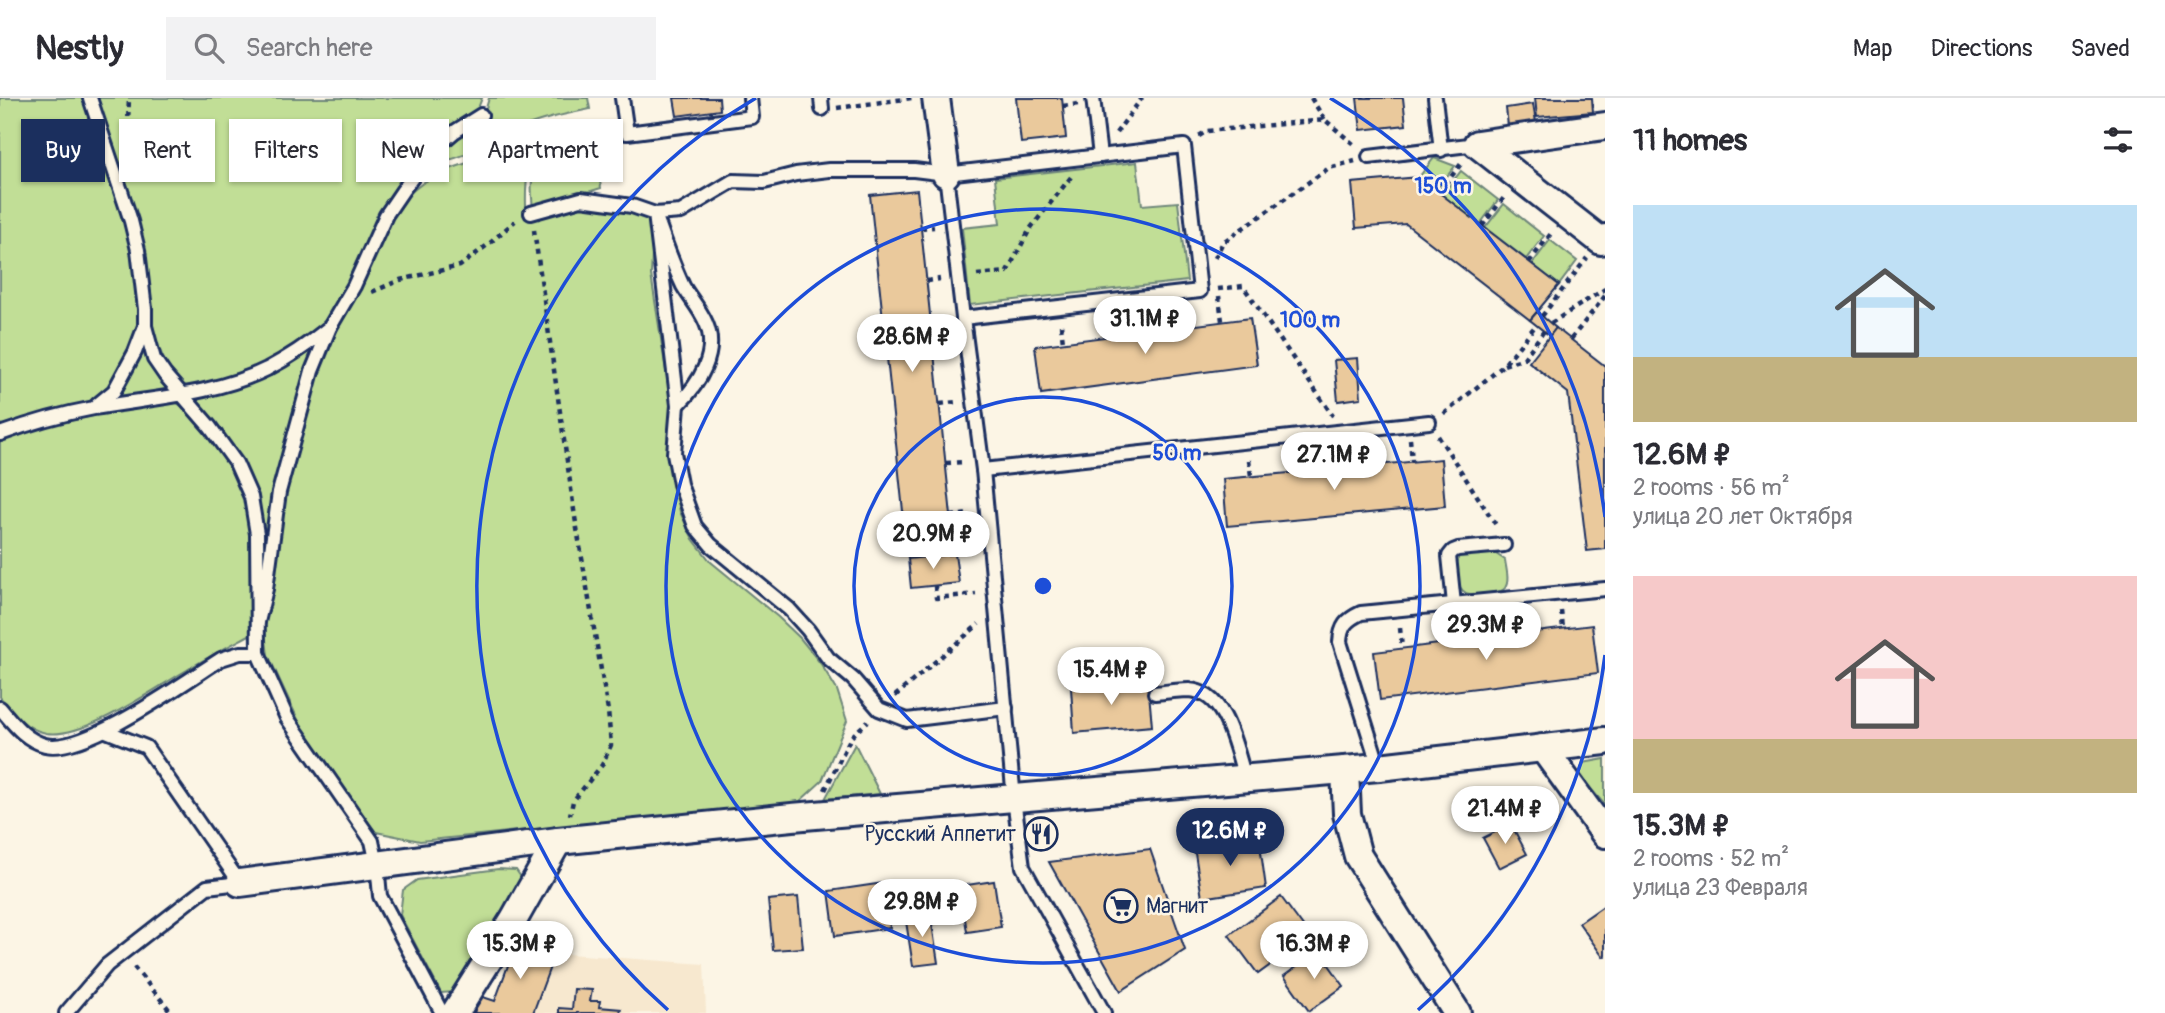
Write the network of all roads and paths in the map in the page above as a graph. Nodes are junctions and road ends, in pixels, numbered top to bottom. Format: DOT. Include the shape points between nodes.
graph roads {
  1 [pos="90,98"];
  2 [pos="622,98"];
  3 [pos="750,98"];
  4 [pos="916,98"];
  5 [pos="936,98"];
  6 [pos="1093,98"];
  7 [pos="1142,98"];
  8 [pos="1311,98"];
  9 [pos="1435,98"];
  10 [pos="822,104"];
  11 [pos="481,114"];
  12 [pos="1325,120"];
  13 [pos="1605,126"];
  14 [pos="1477,144"];
  15 [pos="1184,146"];
  16 [pos="1441,150"];
  17 [pos="1100,156"];
  18 [pos="1369,157"];
  19 [pos="946,174"];
  20 [pos="1520,178"];
  21 [pos="1439,192"];
  22 [pos="531,213"];
  23 [pos="655,214"];
  24 [pos="1566,214"];
  25 [pos="1482,226"];
  26 [pos="1603,240"];
  27 [pos="1529,262"];
  28 [pos="1007,272"];
  29 [pos="1218,289"];
  30 [pos="1605,289"];
  31 [pos="1200,291"];
  32 [pos="1605,296"];
  33 [pos="344,305"];
  34 [pos="1542,316"];
  35 [pos="963,318"];
  36 [pos="1222,321"];
  37 [pos="1551,323"];
  38 [pos="1535,325"];
  39 [pos="145,326"];
  40 [pos="330,327"];
  41 [pos="1544,331"];
  42 [pos="1571,339"];
  43 [pos="1503,366"];
  44 [pos="183,394"];
  45 [pos="678,405"];
  46 [pos="90,408"];
  47 [pos="1429,422"];
  48 [pos="1344,431"];
  49 [pos="0,434"];
  50 [pos="983,470"];
  51 [pos="1503,540"];
  52 [pos="935,586"];
  53 [pos="1605,589"];
  54 [pos="995,592"];
  55 [pos="1454,604"];
  56 [pos="258,622"];
  57 [pos="258,653"];
  58 [pos="1155,693"];
  59 [pos="0,708"];
  60 [pos="1006,708"];
  61 [pos="106,731"];
  62 [pos="1605,741"];
  63 [pos="1543,748"];
  64 [pos="1379,767"];
  65 [pos="1345,770"];
  66 [pos="1245,778"];
  67 [pos="1014,799"];
  68 [pos="1605,834"];
  69 [pos="558,841"];
  70 [pos="377,864"];
  71 [pos="240,883"];
  72 [pos="122,953"];
  73 [pos="66,1013"];
  74 [pos="172,1013"];
  75 [pos="442,1013"];
  76 [pos="456,1013"];
  77 [pos="1104,1013"];
  78 [pos="1457,1013"];
  1 -- 39 [label="lane" via="134,231"];
  2 -- 3 [label="lane" via="626,133 752,117"];
  4 -- 10 [label="path"];
  5 -- 19 [label="street"];
  6 -- 17 [label="lane"];
  7 -- 17 [label="path"];
  8 -- 12 [label="path"];
  9 -- 16 [label="lane"];
  11 -- 33 [label="lane" via="432,150 403,190 386,215"];
  12 -- 15 [label="path" via="1207,131"];
  12 -- 18 [label="path"];
  13 -- 14 [label="street"];
  14 -- 16 [label="lane"];
  14 -- 20 [label="street"];
  14 -- 21 [label="path"];
  15 -- 17 [label="lane"];
  15 -- 31 [label="lane"];
  16 -- 18 [label="lane"];
  17 -- 19 [label="lane"];
  17 -- 28 [label="path" via="1077,169 1030,229"];
  18 -- 31 [label="path" via="1329,168 1223,242"];
  19 -- 23 [label="lane" via="829,170 764,182 733,181 681,212"];
  19 -- 35 [label="lane"];
  20 -- 24 [label="street"];
  20 -- 25 [label="path"];
  22 -- 23 [label="lane" via="581,199"];
  22 -- 33 [label="path" via="460,266 400,280"];
  22 -- 69 [label="path" via="611,744 602,765 573,801"];
  23 -- 45 [label="lane"];
  23 -- 45 [label="lane" via="683,285 707,324 711,347 693,390"];
  24 -- 26 [label="street"];
  24 -- 27 [label="path"];
  26 -- 34 [label="path"];
  29 -- 31 [label="path"];
  29 -- 36 [label="path"];
  29 -- 48 [label="path" via="1243,286"];
  30 -- 37 [label="path"];
  31 -- 35 [label="lane"];
  32 -- 42 [label="path"];
  33 -- 40 [label="lane"];
  35 -- 50 [label="lane"];
  38 -- 43 [label="path"];
  39 -- 44 [label="lane" via="154,359"];
  39 -- 46 [label="lane" via="114,391"];
  40 -- 44 [label="lane" via="266,370"];
  40 -- 56 [label="lane" via="312,371 279,492"];
  41 -- 43 [label="path" via="1524,358"];
  43 -- 47 [label="path"];
  44 -- 46 [label="lane"];
  44 -- 56 [label="lane" via="236,463 251,497 257,534"];
  45 -- 60 [label="lane" via="674,453 695,526 711,545 789,609 828,658 879,709 907,720"];
  46 -- 49 [label="lane"];
  47 -- 48 [label="lane"];
  47 -- 51 [label="path"];
  48 -- 50 [label="lane"];
  50 -- 54 [label="lane"];
  51 -- 55 [label="lane" via="1458,549 1449,556"];
  52 -- 54 [label="path" via="936,598"];
  53 -- 55 [label="lane"];
  54 -- 60 [label="lane"];
  55 -- 64 [label="lane" via="1361,613 1348,619 1341,630 1340,642"];
  56 -- 57 [label="lane"];
  57 -- 61 [label="lane" via="221,659"];
  57 -- 70 [label="lane" via="287,718 372,841"];
  58 -- 66 [label="lane" via="1191,690 1216,704 1228,723"];
  59 -- 61 [label="lane" via="21,733 46,745 72,743"];
  60 -- 67 [label="lane"];
  61 -- 71 [label="lane" via="146,747"];
  62 -- 63 [label="street"];
  63 -- 64 [label="street"];
  63 -- 68 [label="street"];
  64 -- 65 [label="street"];
  65 -- 66 [label="street"];
  65 -- 78 [label="street" via="1347,814 1358,856"];
  66 -- 67 [label="street"];
  67 -- 69 [label="street"];
  67 -- 77 [label="lane" via="1023,867"];
  69 -- 70 [label="street"];
  69 -- 76 [label="street"];
  70 -- 71 [label="street"];
  70 -- 75 [label="lane" via="380,895"];
  71 -- 72 [label="lane" via="207,887"];
  72 -- 73 [label="lane"];
  72 -- 74 [label="path"];
}
